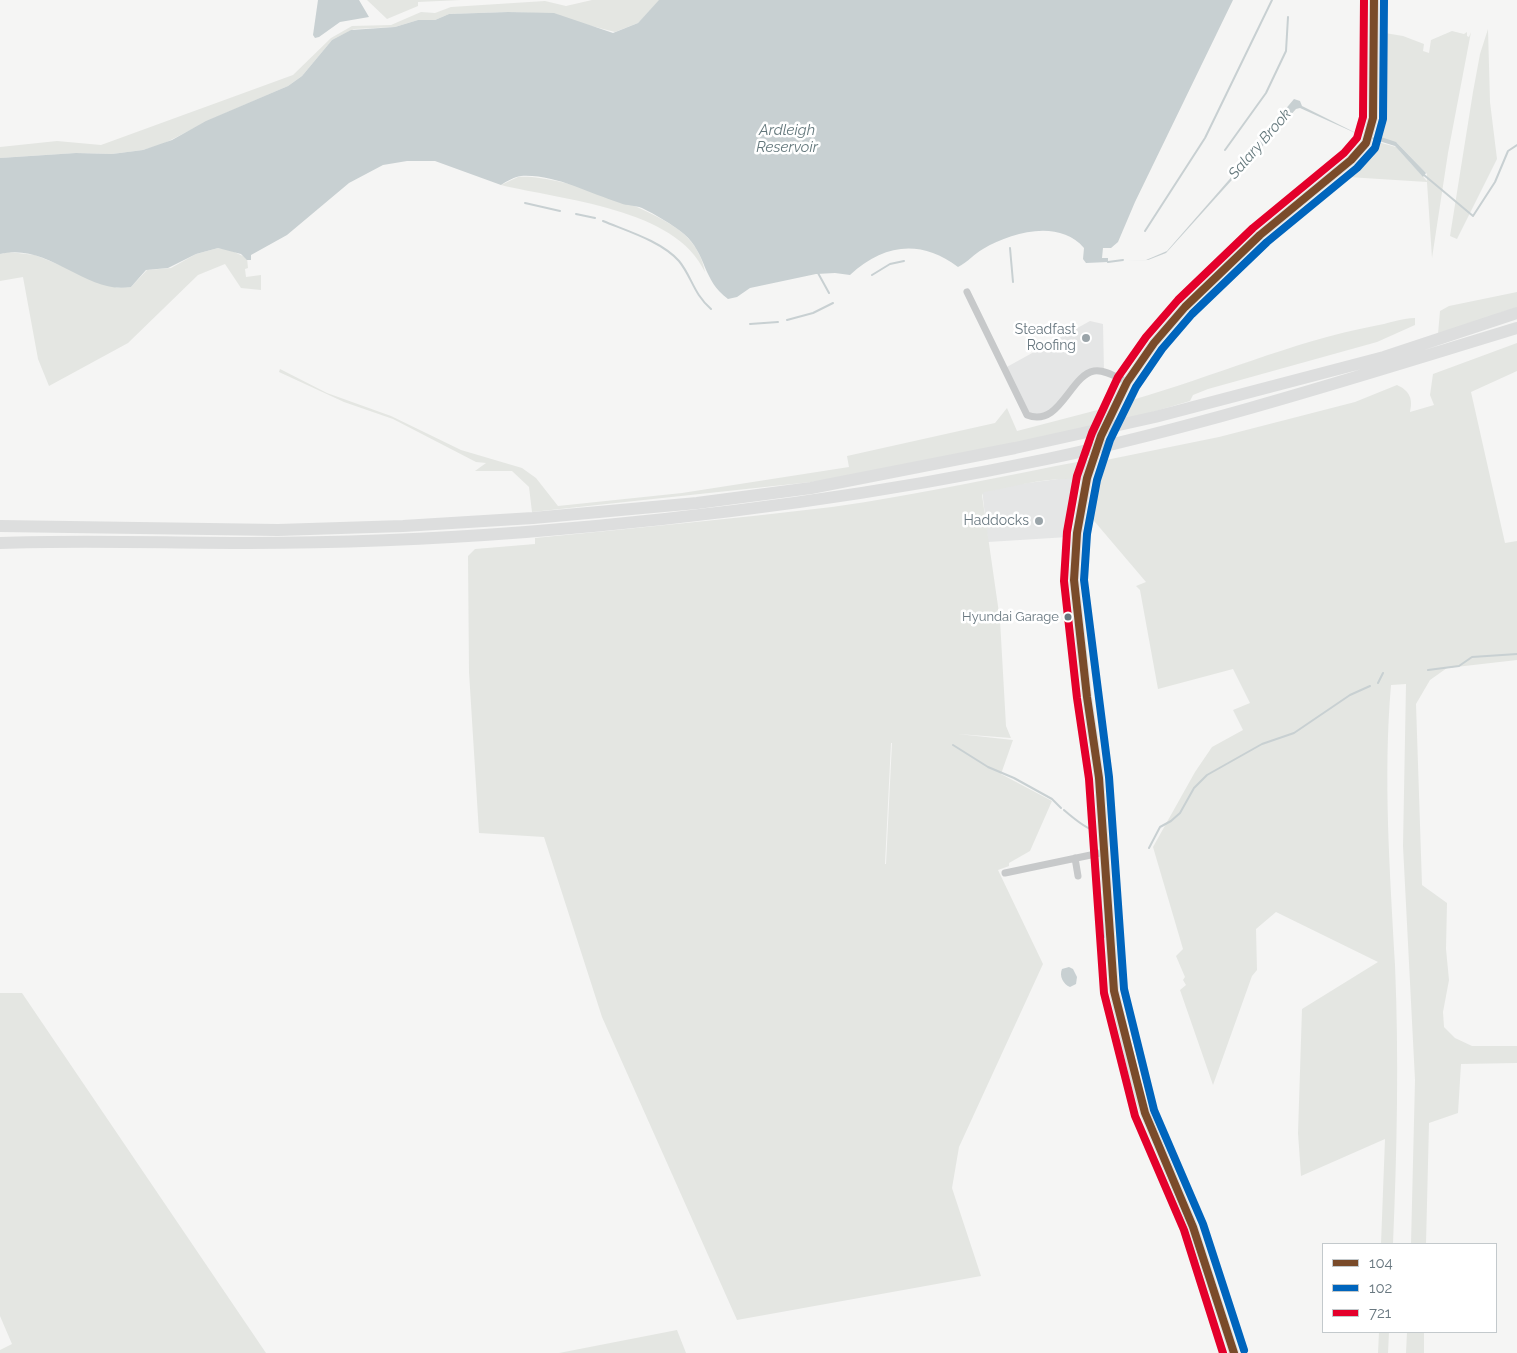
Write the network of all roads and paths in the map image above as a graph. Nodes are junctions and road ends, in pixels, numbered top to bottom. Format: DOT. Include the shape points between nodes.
graph roads {
  1 [pos="1374,0"];
  2 [pos="967,292"];
  3 [pos="1517,313"];
  4 [pos="1517,328"];
  5 [pos="1127,382"];
  6 [pos="0,526"];
  7 [pos="0,543"];
  8 [pos="1099,853"];
  9 [pos="1074,858"];
  10 [pos="1005,872"];
  11 [pos="1078,876"];
  12 [pos="1234,1353"];
  1 -- 5 [label="main road" via="1373,118 1366,143 1351,160 1272,224 1185,307"];
  2 -- 5 [label="street" via="1027,416 1039,416 1056,409 1086,374 1095,370"];
  3 -- 6 [label="highway" via="1384,357 1155,417 811,488 697,503 403,526 278,530"];
  4 -- 7 [label="highway" via="1329,386 1163,432 917,484 814,500 683,516 460,536 254,543"];
  5 -- 8 [label="main road" via="1102,436 1088,478 1077,533 1074,580 1099,778"];
  8 -- 9 [label="street"];
  8 -- 12 [label="main road" via="1112,976 1125,1042 1148,1120 1193,1227"];
  9 -- 10 [label="street"];
  9 -- 11 [label="street"];
}
